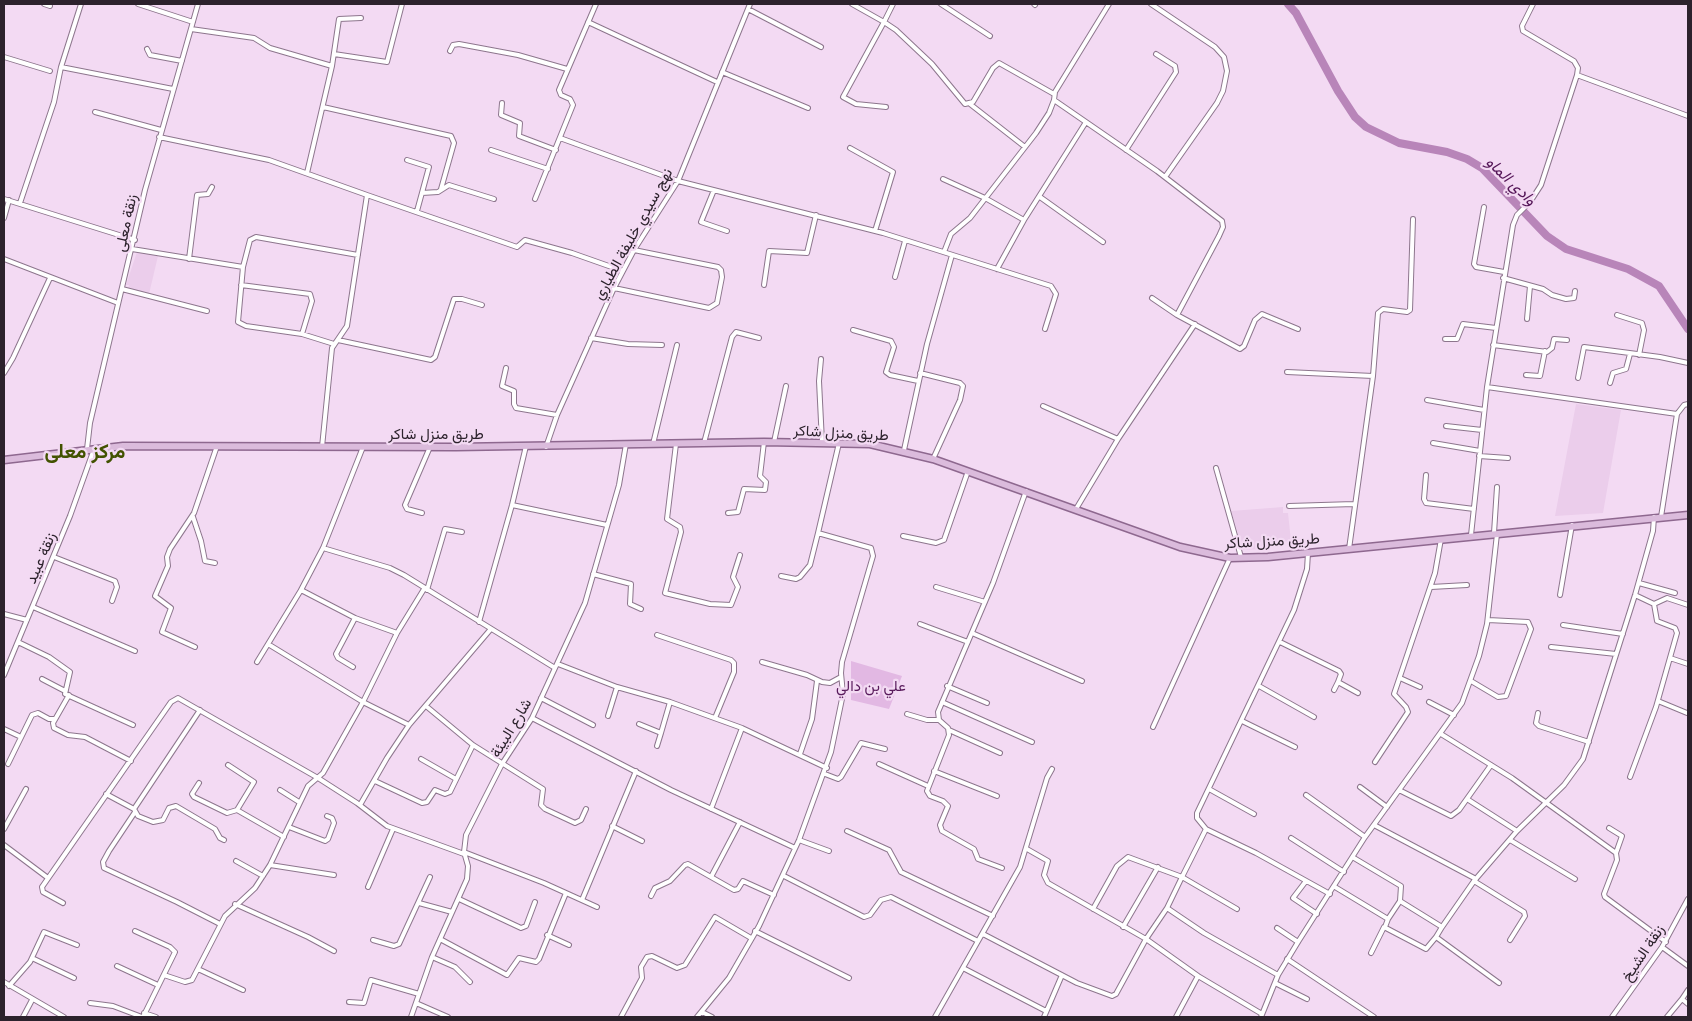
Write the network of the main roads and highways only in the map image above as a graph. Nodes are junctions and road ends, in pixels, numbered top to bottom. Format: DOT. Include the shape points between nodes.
graph roads {
  1 [pos="4,460"];
  2 [pos="1688,514"];
  1 -- 2 [label="main road, طريق منزل شاكر" via="91,448 546,447 764,442 870,444 933,459 1180,547 1230,558"];
}
